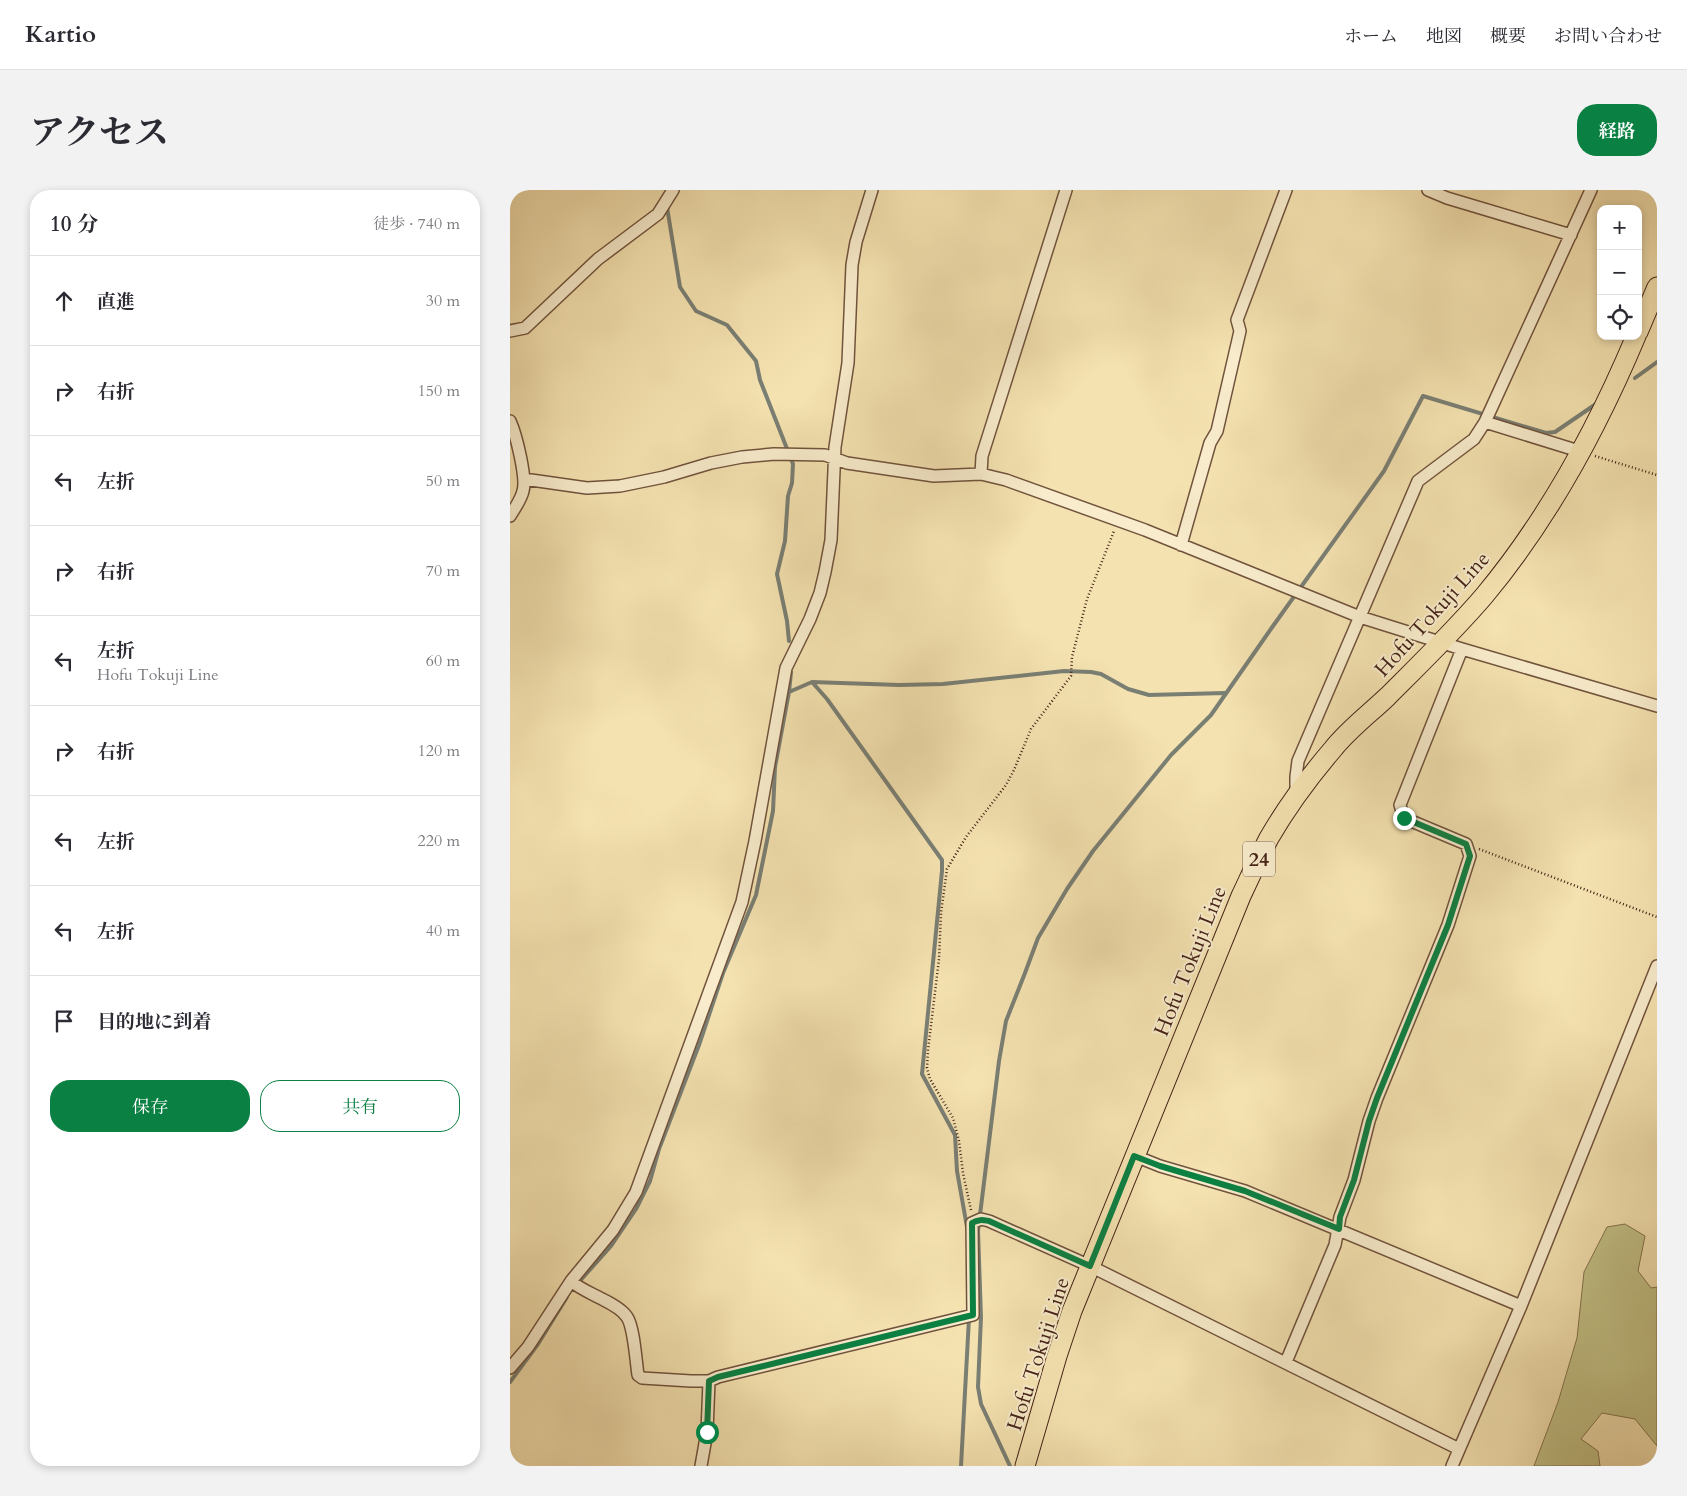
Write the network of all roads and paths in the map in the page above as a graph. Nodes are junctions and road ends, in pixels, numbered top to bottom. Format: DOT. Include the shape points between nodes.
graph roads {
  1 [pos="673,190"];
  2 [pos="872,190"];
  3 [pos="1066,190"];
  4 [pos="1286,190"];
  5 [pos="1428,190"];
  6 [pos="1591,190"];
  7 [pos="1570,235"];
  8 [pos="1657,288"];
  9 [pos="1642,323"];
  10 [pos="510,331"];
  11 [pos="1634,340"];
  12 [pos="510,421"];
  13 [pos="1485,422"];
  14 [pos="1582,452"];
  15 [pos="834,458"];
  16 [pos="981,474"];
  17 [pos="1657,475"];
  18 [pos="524,479"];
  19 [pos="510,516"];
  20 [pos="1118,521"];
  21 [pos="1181,545"];
  22 [pos="1360,617"];
  23 [pos="1441,642"];
  24 [pos="1462,650"];
  25 [pos="1657,706"];
  26 [pos="1296,795"];
  27 [pos="1468,849"];
  28 [pos="1657,917"];
  29 [pos="1657,966"];
  30 [pos="1134,1156"];
  31 [pos="976,1220"];
  32 [pos="1339,1229"];
  33 [pos="1090,1266"];
  34 [pos="575,1284"];
  35 [pos="1521,1306"];
  36 [pos="1286,1362"];
  37 [pos="510,1368"];
  38 [pos="709,1381"];
  39 [pos="1459,1449"];
  40 [pos="701,1466"];
  41 [pos="1025,1466"];
  42 [pos="1452,1466"];
  1 -- 10 [label="street" via="658,214 598,259 525,328"];
  2 -- 15 [label="street" via="852,265 848,363"];
  3 -- 16 [label="street" via="982,456"];
  4 -- 21 [label="street" via="1237,320 1240,331 1217,432 1210,443"];
  5 -- 7 [label="street"];
  6 -- 7 [label="street"];
  7 -- 13 [label="street"];
  8 -- 9 [label="main road"];
  11 -- 14 [label="main road, Hofu Tokuji Line / 24"];
  12 -- 18 [label="street"];
  13 -- 14 [label="street"];
  13 -- 22 [label="street" via="1474,439 1418,481"];
  14 -- 17 [label="path"];
  14 -- 23 [label="main road, Hofu Tokuji Line / 24" via="1516,554 1484,596"];
  15 -- 16 [label="street" via="847,463 934,476"];
  15 -- 18 [label="street" via="774,454 742,457 620,486 587,488"];
  15 -- 34 [label="street" via="831,540 825,572 810,619 786,668 742,902 636,1192"];
  16 -- 20 [label="street"];
  18 -- 19 [label="street" via="523,492"];
  20 -- 21 [label="street"];
  20 -- 31 [label="path" via="1087,599 1072,656 1071,676 1031,729 1006,785 966,837 947,869 927,1068 953,1118 968,1200 972,1217"];
  21 -- 22 [label="street"];
  22 -- 23 [label="street"];
  22 -- 26 [label="street" via="1298,762"];
  23 -- 24 [label="street"];
  23 -- 26 [label="main road, Hofu Tokuji Line / 24" via="1334,747"];
  24 -- 25 [label="street"];
  24 -- 27 [label="street" via="1400,805 1404,818 1466,844"];
  26 -- 30 [label="main road, Hofu Tokuji Line / 24" via="1269,839 1241,896"];
  27 -- 28 [label="path" via="1477,848"];
  27 -- 32 [label="street" via="1470,856 1448,925 1374,1106"];
  29 -- 35 [label="street"];
  30 -- 32 [label="street" via="1245,1191"];
  30 -- 33 [label="main road, Hofu Tokuji Line / 24"];
  31 -- 33 [label="street" via="989,1221"];
  31 -- 38 [label="street" via="972,1223 973,1315"];
  32 -- 35 [label="street"];
  32 -- 36 [label="street"];
  33 -- 36 [label="street"];
  33 -- 41 [label="main road, Hofu Tokuji Line / 24" via="1057,1356"];
  34 -- 37 [label="street"];
  34 -- 38 [label="street" via="628,1318 638,1375 642,1378"];
  35 -- 39 [label="street"];
  36 -- 39 [label="street"];
  38 -- 40 [label="street" via="707,1432"];
  39 -- 42 [label="street"];
}
